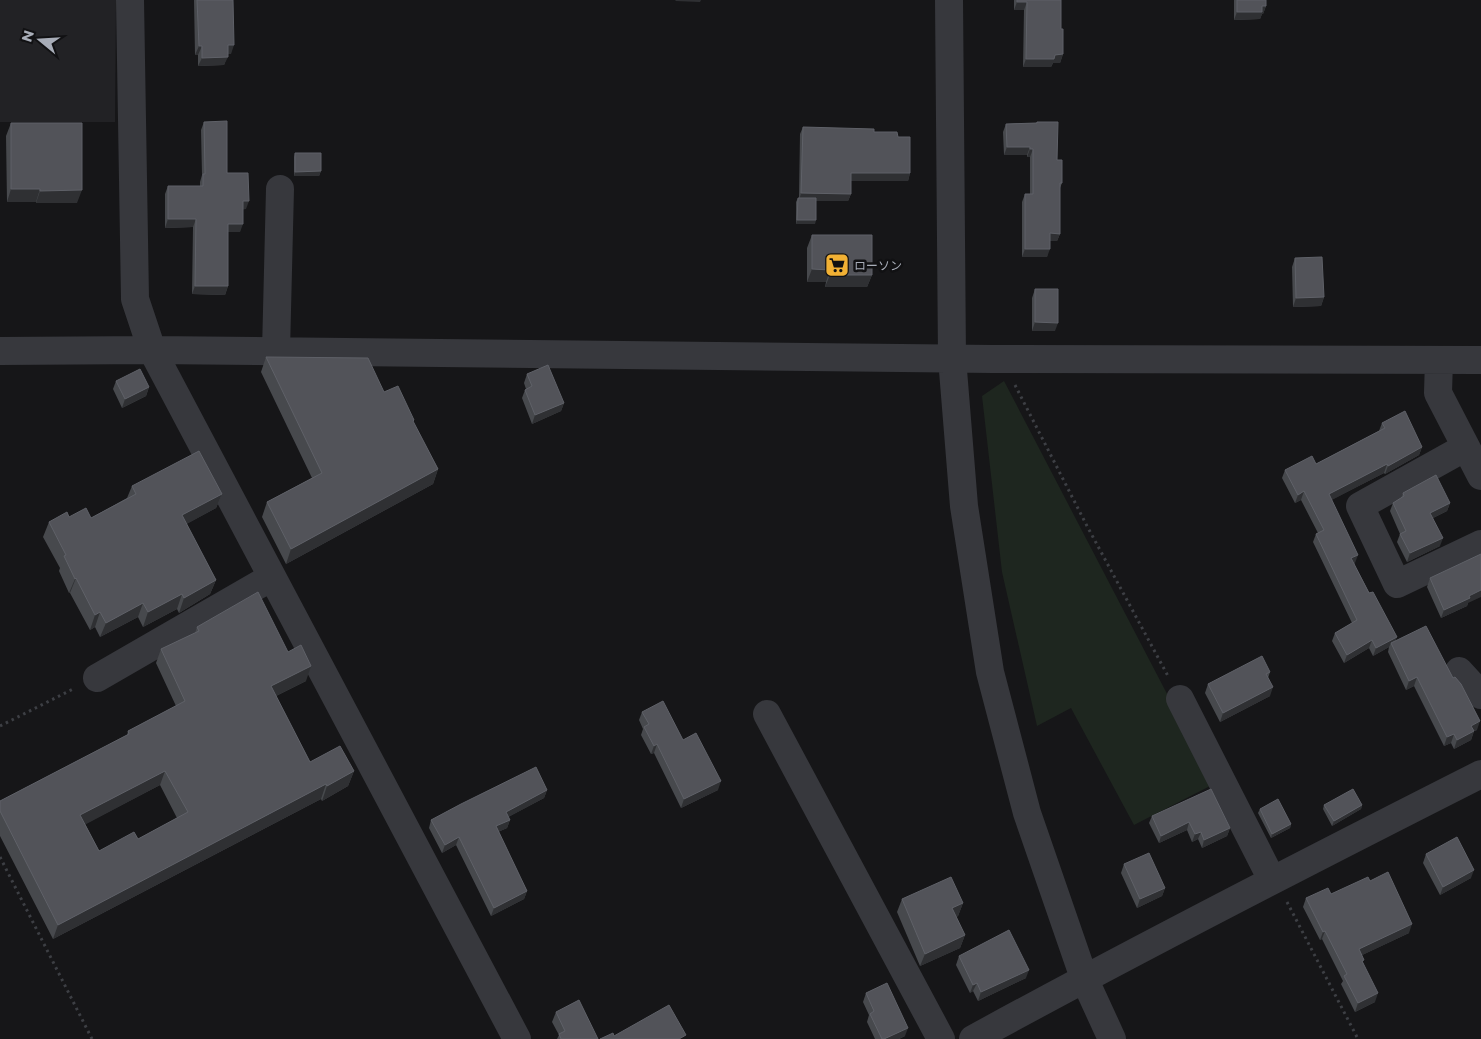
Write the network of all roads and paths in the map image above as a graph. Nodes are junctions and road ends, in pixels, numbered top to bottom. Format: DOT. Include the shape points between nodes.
graph roads {
  1 [pos="130,0"];
  2 [pos="949,0"];
  3 [pos="280,189"];
  4 [pos="152,350"];
  5 [pos="0,351"];
  6 [pos="276,351"];
  7 [pos="952,358"];
  8 [pos="1006,358"];
  9 [pos="1439,360"];
  10 [pos="1481,360"];
  11 [pos="1466,447"];
  12 [pos="1481,476"];
  13 [pos="1481,544"];
  14 [pos="272,578"];
  15 [pos="1459,671"];
  16 [pos="97,678"];
  17 [pos="1481,695"];
  18 [pos="1180,699"];
  19 [pos="767,714"];
  20 [pos="0,726"];
  21 [pos="1481,774"];
  22 [pos="0,857"];
  23 [pos="1273,880"];
  24 [pos="1084,978"];
  25 [pos="92,1039"];
  26 [pos="517,1039"];
  27 [pos="941,1039"];
  28 [pos="973,1039"];
  29 [pos="1112,1039"];
  30 [pos="1358,1039"];
  1 -- 4 [label="street" via="135,299"];
  2 -- 7 [label="street"];
  3 -- 6 [label="street"];
  4 -- 5 [label="street"];
  4 -- 6 [label="street"];
  4 -- 14 [label="street"];
  6 -- 7 [label="street"];
  7 -- 8 [label="street"];
  7 -- 24 [label="street" via="964,506 990,672 1027,813"];
  8 -- 9 [label="street"];
  8 -- 18 [label="path" via="1012,380"];
  9 -- 10 [label="street"];
  9 -- 11 [label="street" via="1438,393"];
  11 -- 12 [label="street"];
  11 -- 13 [label="street" via="1360,506 1397,584"];
  14 -- 16 [label="street"];
  14 -- 26 [label="street"];
  15 -- 17 [label="street"];
  16 -- 20 [label="path"];
  18 -- 23 [label="street"];
  19 -- 27 [label="street"];
  21 -- 23 [label="street"];
  22 -- 25 [label="path"];
  23 -- 24 [label="street"];
  23 -- 30 [label="path"];
  24 -- 28 [label="street"];
  24 -- 29 [label="street"];
}
